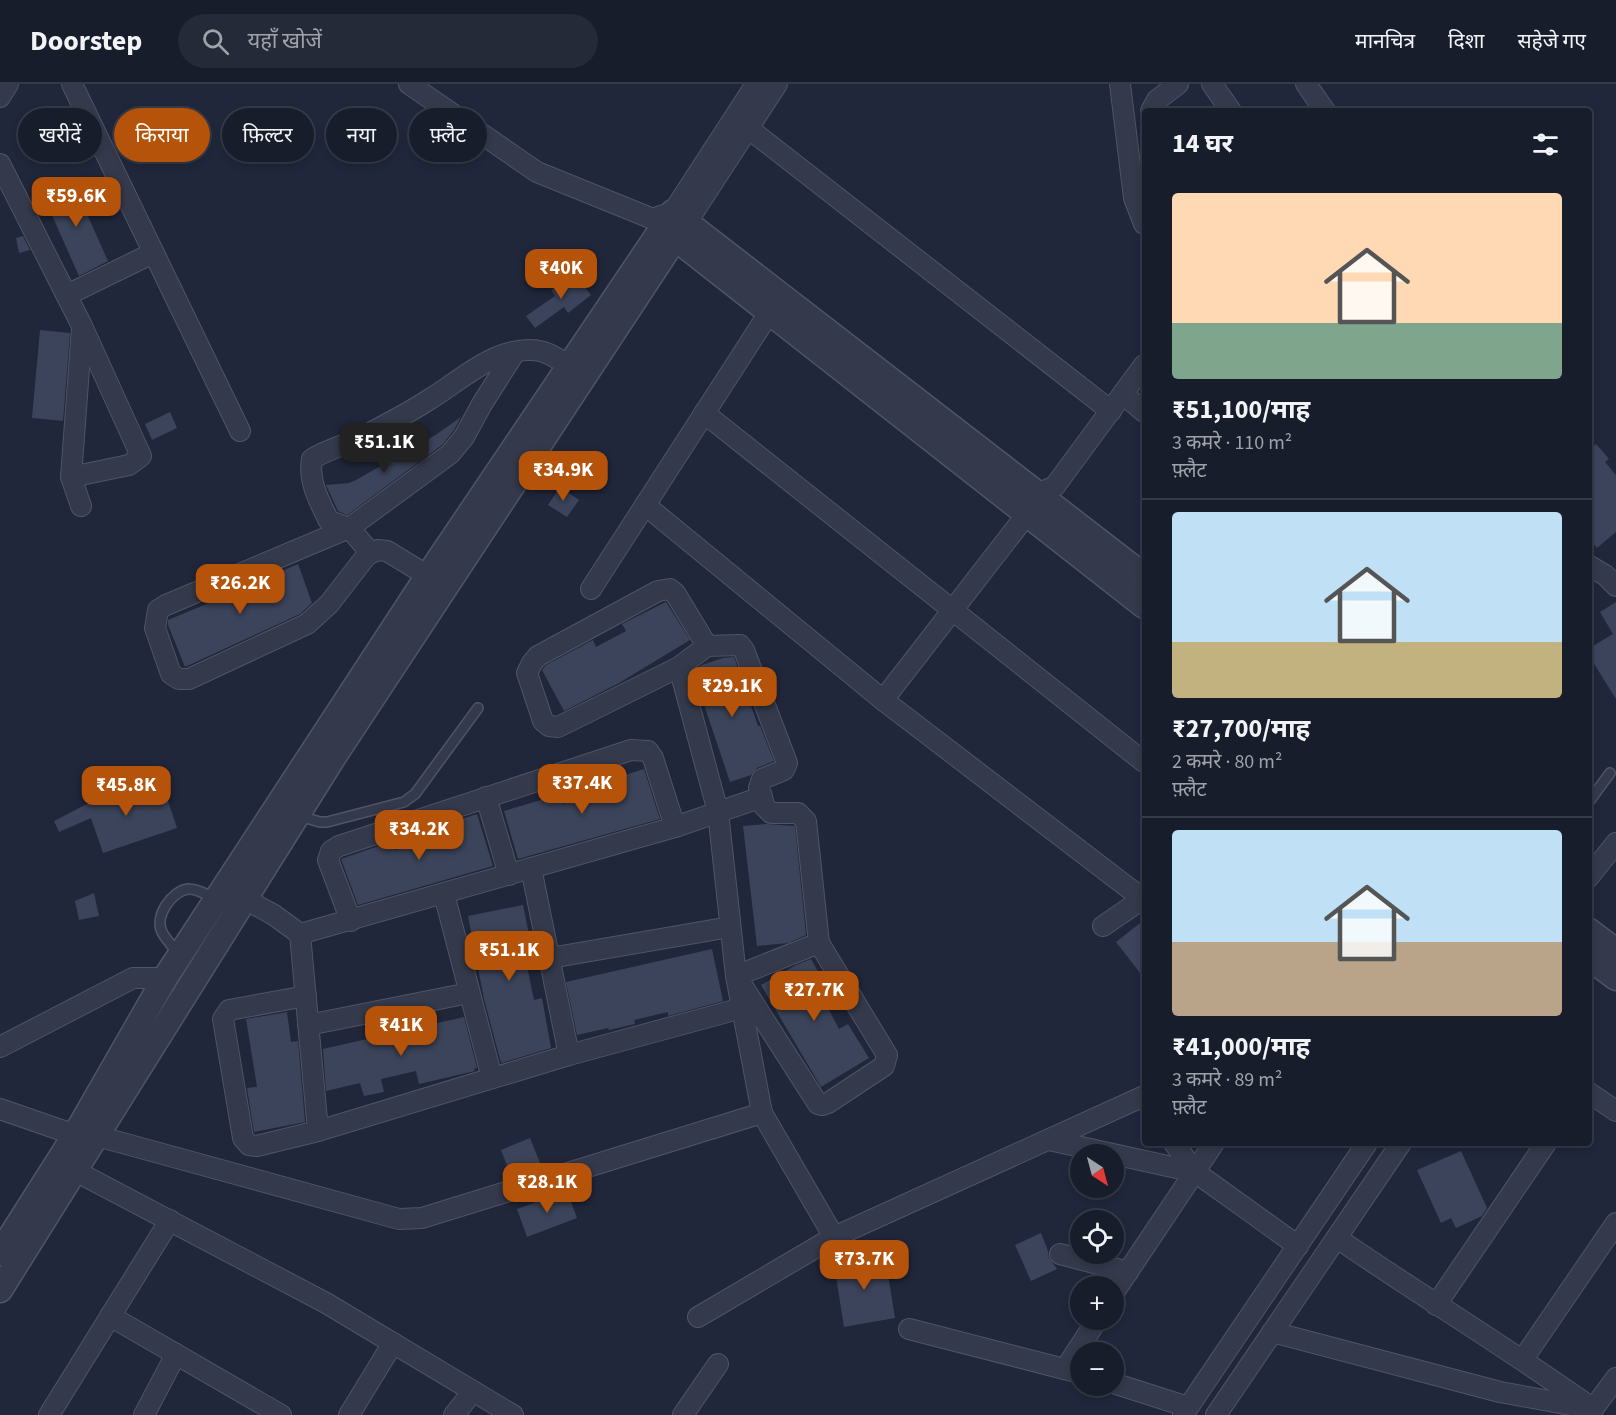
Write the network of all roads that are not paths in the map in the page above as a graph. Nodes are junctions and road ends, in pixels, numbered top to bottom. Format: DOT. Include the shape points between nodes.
graph roads {
  1 [pos="8,84"];
  2 [pos="72,84"];
  3 [pos="410,84"];
  4 [pos="756,84"];
  5 [pos="777,84"];
  6 [pos="1120,84"];
  7 [pos="1178,84"];
  8 [pos="1212,84"];
  9 [pos="1306,84"];
  10 [pos="0,97"];
  11 [pos="1153,108"];
  12 [pos="1229,108"];
  13 [pos="1323,108"];
  14 [pos="748,128"];
  15 [pos="0,164"];
  16 [pos="1142,219"];
  17 [pos="670,224"];
  18 [pos="153,254"];
  19 [pos="67,295"];
  20 [pos="769,313"];
  21 [pos="82,326"];
  22 [pos="515,352"];
  23 [pos="1142,369"];
  24 [pos="577,371"];
  25 [pos="467,374"];
  26 [pos="1123,394"];
  27 [pos="485,399"];
  28 [pos="1142,410"];
  29 [pos="1111,411"];
  30 [pos="704,414"];
  31 [pos="240,431"];
  32 [pos="71,477"];
  33 [pos="1033,504"];
  34 [pos="645,505"];
  35 [pos="81,506"];
  36 [pos="349,528"];
  37 [pos="371,553"];
  38 [pos="1592,567"];
  39 [pos="1142,575"];
  40 [pos="437,582"];
  41 [pos="1616,586"];
  42 [pos="591,589"];
  43 [pos="1142,604"];
  44 [pos="954,611"];
  45 [pos="707,646"];
  46 [pos="680,667"];
  47 [pos="883,700"];
  48 [pos="478,708"];
  49 [pos="1142,760"];
  50 [pos="1611,772"];
  51 [pos="486,796"];
  52 [pos="762,797"];
  53 [pos="1592,798"];
  54 [pos="718,812"];
  55 [pos="297,815"];
  56 [pos="675,827"];
  57 [pos="1616,843"];
  58 [pos="531,868"];
  59 [pos="1592,873"];
  60 [pos="509,875"];
  61 [pos="444,894"];
  62 [pos="1142,897"];
  63 [pos="216,898"];
  64 [pos="245,899"];
  65 [pos="1142,900"];
  66 [pos="351,921"];
  67 [pos="1103,926"];
  68 [pos="730,927"];
  69 [pos="1592,933"];
  70 [pos="300,934"];
  71 [pos="819,943"];
  72 [pos="1616,951"];
  73 [pos="180,954"];
  74 [pos="550,958"];
  75 [pos="1592,960"];
  76 [pos="736,976"];
  77 [pos="165,978"];
  78 [pos="1616,978"];
  79 [pos="469,993"];
  80 [pos="306,996"];
  81 [pos="742,1008"];
  82 [pos="308,1025"];
  83 [pos="0,1047"];
  84 [pos="569,1055"];
  85 [pos="492,1078"];
  86 [pos="1592,1095"];
  87 [pos="1142,1100"];
  88 [pos="0,1110"];
  89 [pos="1616,1111"];
  90 [pos="762,1113"];
  91 [pos="318,1131"];
  92 [pos="86,1135"];
  93 [pos="1049,1140"];
  94 [pos="1176,1146"];
  95 [pos="1212,1146"];
  96 [pos="1366,1146"];
  97 [pos="1399,1146"];
  98 [pos="1544,1146"];
  99 [pos="67,1166"];
  100 [pos="1195,1172"];
  101 [pos="170,1220"];
  102 [pos="1616,1223"];
  103 [pos="834,1237"];
  104 [pos="1337,1238"];
  105 [pos="1298,1246"];
  106 [pos="0,1254"];
  107 [pos="1060,1254"];
  108 [pos="1128,1272"];
  109 [pos="1124,1278"];
  110 [pos="0,1290"];
  111 [pos="1436,1305"];
  112 [pos="110,1316"];
  113 [pos="698,1317"];
  114 [pos="909,1329"];
  115 [pos="1272,1332"];
  116 [pos="393,1343"];
  117 [pos="176,1354"];
  118 [pos="1523,1359"];
  119 [pos="718,1364"];
  120 [pos="1070,1370"];
  121 [pos="1616,1378"];
  122 [pos="1124,1387"];
  123 [pos="473,1391"];
  124 [pos="1593,1409"];
  125 [pos="1186,1411"];
  126 [pos="146,1414"];
  127 [pos="49,1415"];
  128 [pos="281,1415"];
  129 [pos="348,1415"];
  130 [pos="454,1415"];
  131 [pos="513,1415"];
  132 [pos="683,1415"];
  133 [pos="1216,1415"];
  1 -- 10 [label="street"];
  2 -- 18 [label="street"];
  3 -- 17 [label="street" via="537,172"];
  4 -- 17 [label="street"];
  5 -- 14 [label="street"];
  6 -- 16 [label="street" via="1134,198"];
  7 -- 11 [label="street"];
  8 -- 12 [label="street"];
  9 -- 13 [label="street"];
  14 -- 17 [label="street"];
  14 -- 29 [label="street"];
  15 -- 19 [label="street"];
  17 -- 20 [label="street"];
  17 -- 24 [label="street"];
  17 -- 33 [label="street" via="714,245"];
  18 -- 19 [label="street"];
  18 -- 31 [label="street"];
  19 -- 21 [label="street"];
  20 -- 30 [label="street"];
  20 -- 33 [label="street"];
  21 -- 32 [label="street"];
  21 -- 32 [label="street" via="141,456 129,465"];
  22 -- 24 [label="street" via="532,350 555,357"];
  22 -- 25 [label="street"];
  22 -- 27 [label="street"];
  23 -- 26 [label="street"];
  24 -- 40 [label="street"];
  25 -- 27 [label="street"];
  25 -- 36 [label="street" via="429,401 312,459 316,496 329,520"];
  26 -- 28 [label="street"];
  26 -- 29 [label="street"];
  27 -- 36 [label="street" via="450,454"];
  29 -- 33 [label="street" via="1055,486"];
  30 -- 34 [label="street"];
  30 -- 44 [label="street"];
  32 -- 35 [label="street"];
  33 -- 39 [label="street"];
  33 -- 43 [label="street"];
  33 -- 44 [label="street"];
  34 -- 42 [label="street"];
  34 -- 47 [label="street"];
  36 -- 37 [label="street"];
  36 -- 37 [label="street" via="158,610 155,628 171,674 179,679 196,677 307,624"];
  37 -- 40 [label="street" via="387,551"];
  38 -- 41 [label="street"];
  40 -- 55 [label="street"];
  40 -- 63 [label="street"];
  44 -- 47 [label="street"];
  44 -- 49 [label="street"];
  45 -- 46 [label="street"];
  45 -- 46 [label="street" via="670,589 658,591 538,656 527,673 543,722 558,727"];
  45 -- 52 [label="street" via="735,644 744,650 787,763 784,770 762,779"];
  46 -- 54 [label="street"];
  47 -- 62 [label="street"];
  48 -- 55 [label="lane" via="405,802 327,822"];
  50 -- 53 [label="lane"];
  51 -- 56 [label="street" via="631,750 648,751"];
  51 -- 60 [label="street"];
  51 -- 66 [label="street" via="331,851 328,860"];
  52 -- 54 [label="street"];
  52 -- 71 [label="street" via="771,813 798,813 806,821"];
  54 -- 56 [label="street"];
  54 -- 68 [label="street"];
  55 -- 64 [label="street"];
  56 -- 58 [label="street"];
  57 -- 59 [label="street"];
  58 -- 60 [label="street"];
  58 -- 74 [label="street"];
  60 -- 61 [label="street"];
  61 -- 66 [label="street"];
  61 -- 79 [label="street"];
  63 -- 73 [label="street"];
  63 -- 73 [label="lane" via="191,888 179,891 167,905 160,920 161,930"];
  64 -- 70 [label="street"];
  64 -- 92 [label="street"];
  65 -- 67 [label="street"];
  66 -- 70 [label="street"];
  68 -- 74 [label="street"];
  68 -- 76 [label="street"];
  69 -- 72 [label="street"];
  70 -- 80 [label="street"];
  71 -- 76 [label="street"];
  71 -- 76 [label="street" via="887,1055 884,1066 828,1103 818,1104"];
  73 -- 77 [label="street"];
  74 -- 84 [label="street"];
  75 -- 78 [label="street"];
  76 -- 81 [label="street"];
  77 -- 83 [label="street" via="133,978"];
  77 -- 92 [label="street"];
  79 -- 82 [label="street"];
  79 -- 85 [label="street"];
  80 -- 82 [label="street"];
  80 -- 91 [label="street" via="240,1006 229,1010 223,1019 243,1138 249,1145 257,1146"];
  81 -- 84 [label="street"];
  81 -- 90 [label="street"];
  82 -- 91 [label="street"];
  84 -- 85 [label="street"];
  85 -- 91 [label="street"];
  86 -- 89 [label="street"];
  87 -- 93 [label="street"];
  88 -- 92 [label="street"];
  90 -- 92 [label="street" via="411,1219 399,1219"];
  90 -- 103 [label="street"];
  92 -- 99 [label="street"];
  93 -- 100 [label="street"];
  93 -- 103 [label="street"];
  94 -- 100 [label="street"];
  95 -- 100 [label="street"];
  96 -- 105 [label="street"];
  97 -- 104 [label="street"];
  98 -- 111 [label="street"];
  99 -- 101 [label="street"];
  99 -- 106 [label="street"];
  99 -- 110 [label="street"];
  100 -- 105 [label="street"];
  100 -- 108 [label="street"];
  101 -- 112 [label="street"];
  101 -- 116 [label="street"];
  102 -- 118 [label="street"];
  103 -- 113 [label="street"];
  104 -- 111 [label="street"];
  104 -- 115 [label="street"];
  105 -- 125 [label="street"];
  107 -- 108 [label="street"];
  108 -- 109 [label="street"];
  111 -- 118 [label="street"];
  112 -- 117 [label="street"];
  112 -- 127 [label="street"];
  114 -- 120 [label="street"];
  115 -- 124 [label="street" via="1500,1392"];
  115 -- 133 [label="street"];
  116 -- 123 [label="street"];
  116 -- 129 [label="street"];
  117 -- 126 [label="street"];
  117 -- 128 [label="street"];
  118 -- 124 [label="street"];
  119 -- 132 [label="street"];
  121 -- 124 [label="street"];
  122 -- 125 [label="street"];
  123 -- 130 [label="street"];
  123 -- 131 [label="street"];
}
